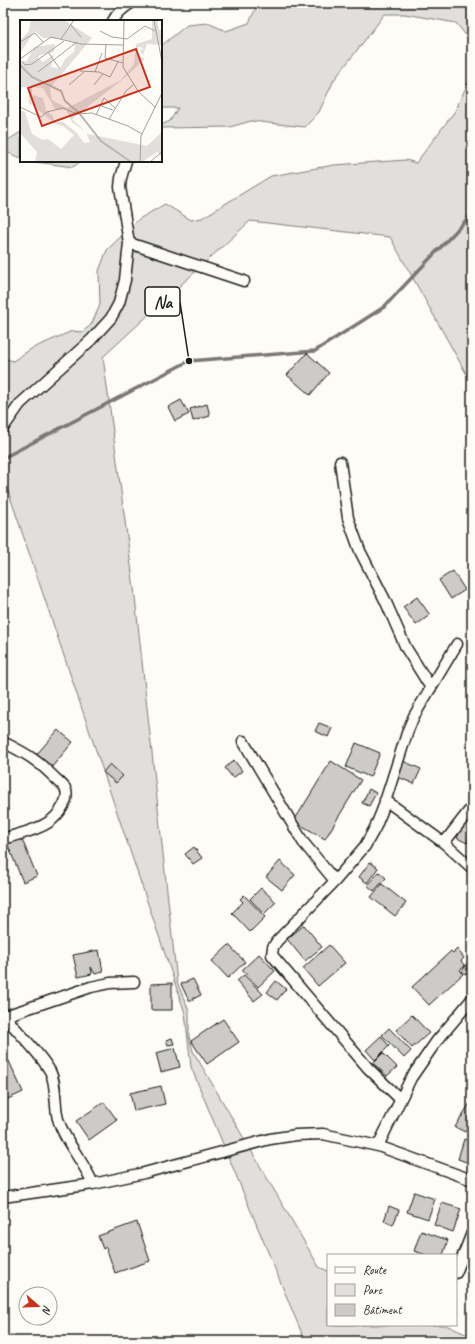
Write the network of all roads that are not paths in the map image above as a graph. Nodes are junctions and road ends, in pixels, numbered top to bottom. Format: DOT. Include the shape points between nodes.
graph roads {
  1 [pos="131,3"];
  2 [pos="113,20"];
  3 [pos="126,162"];
  4 [pos="129,243"];
  5 [pos="244,281"];
  6 [pos="3,428"];
  7 [pos="340,462"];
  8 [pos="457,644"];
  9 [pos="431,688"];
  10 [pos="243,741"];
  11 [pos="3,742"];
  12 [pos="385,800"];
  13 [pos="472,807"];
  14 [pos="3,839"];
  15 [pos="444,843"];
  16 [pos="472,868"];
  17 [pos="335,881"];
  18 [pos="134,982"];
  19 [pos="472,999"];
  20 [pos="4,1015"];
  21 [pos="400,1099"];
  22 [pos="378,1146"];
  23 [pos="472,1180"];
  24 [pos="93,1184"];
  25 [pos="3,1197"];
  26 [pos="472,1234"];
  27 [pos="457,1271"];
  1 -- 2 [label="street"];
  3 -- 4 [label="street" via="120,187"];
  4 -- 5 [label="street"];
  4 -- 6 [label="street" via="125,280 119,303 111,318 91,340 20,404"];
  7 -- 9 [label="street" via="348,518 360,550 406,648"];
  8 -- 9 [label="street"];
  9 -- 12 [label="street" via="408,730"];
  10 -- 17 [label="street" via="303,842"];
  11 -- 14 [label="street" via="42,764 65,788 66,794 65,803 50,821 35,829"];
  12 -- 15 [label="street"];
  12 -- 17 [label="street" via="365,846"];
  13 -- 15 [label="street"];
  15 -- 16 [label="street"];
  17 -- 21 [label="street" via="277,941 272,955 368,1068"];
  18 -- 20 [label="street" via="91,987"];
  19 -- 21 [label="street" via="436,1042"];
  20 -- 24 [label="street" via="33,1047 50,1072 58,1119"];
  21 -- 22 [label="street"];
  22 -- 23 [label="street"];
  22 -- 24 [label="street" via="324,1134 296,1135"];
  24 -- 25 [label="street"];
  26 -- 27 [label="street"];
}
